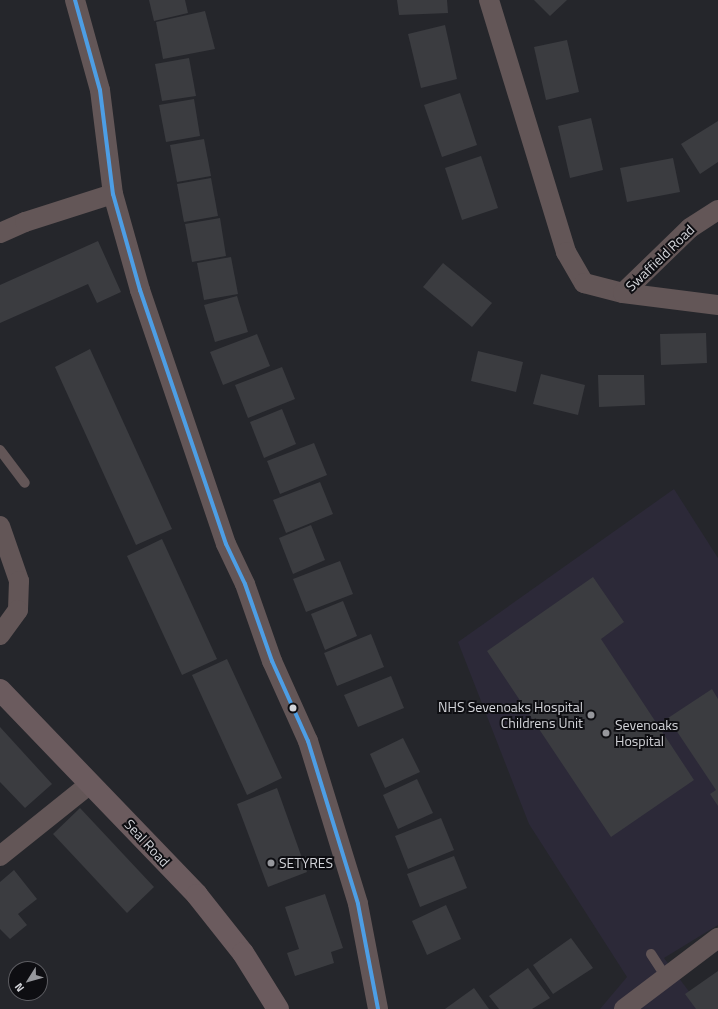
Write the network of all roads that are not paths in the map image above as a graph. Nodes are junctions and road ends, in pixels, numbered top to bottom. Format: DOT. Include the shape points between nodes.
graph roads {
  1 [pos="75,0"];
  2 [pos="489,0"];
  3 [pos="113,194"];
  4 [pos="718,210"];
  5 [pos="0,233"];
  6 [pos="623,294"];
  7 [pos="718,305"];
  8 [pos="0,450"];
  9 [pos="25,483"];
  10 [pos="0,526"];
  11 [pos="0,635"];
  12 [pos="0,690"];
  13 [pos="90,784"];
  14 [pos="0,856"];
  15 [pos="718,938"];
  16 [pos="651,954"];
  17 [pos="666,977"];
  18 [pos="645,1002"];
  19 [pos="278,1009"];
  20 [pos="378,1009"];
  21 [pos="624,1009"];
  1 -- 3 [label="street" via="100,90"];
  2 -- 6 [label="street" via="566,252 584,284"];
  3 -- 5 [label="street"];
  3 -- 20 [label="street" via="143,298 226,544 245,584 272,662 308,740 358,904"];
  4 -- 6 [label="street, Swaffield Road" via="690,228"];
  6 -- 7 [label="street"];
  8 -- 9 [label="lane"];
  10 -- 11 [label="street" via="19,581 18,610"];
  12 -- 13 [label="highway, Seal Road"];
  13 -- 14 [label="street"];
  13 -- 19 [label="highway, Seal Road" via="197,895 243,953"];
  15 -- 17 [label="street"];
  16 -- 17 [label="lane"];
  17 -- 18 [label="street"];
  18 -- 21 [label="street"];
}
